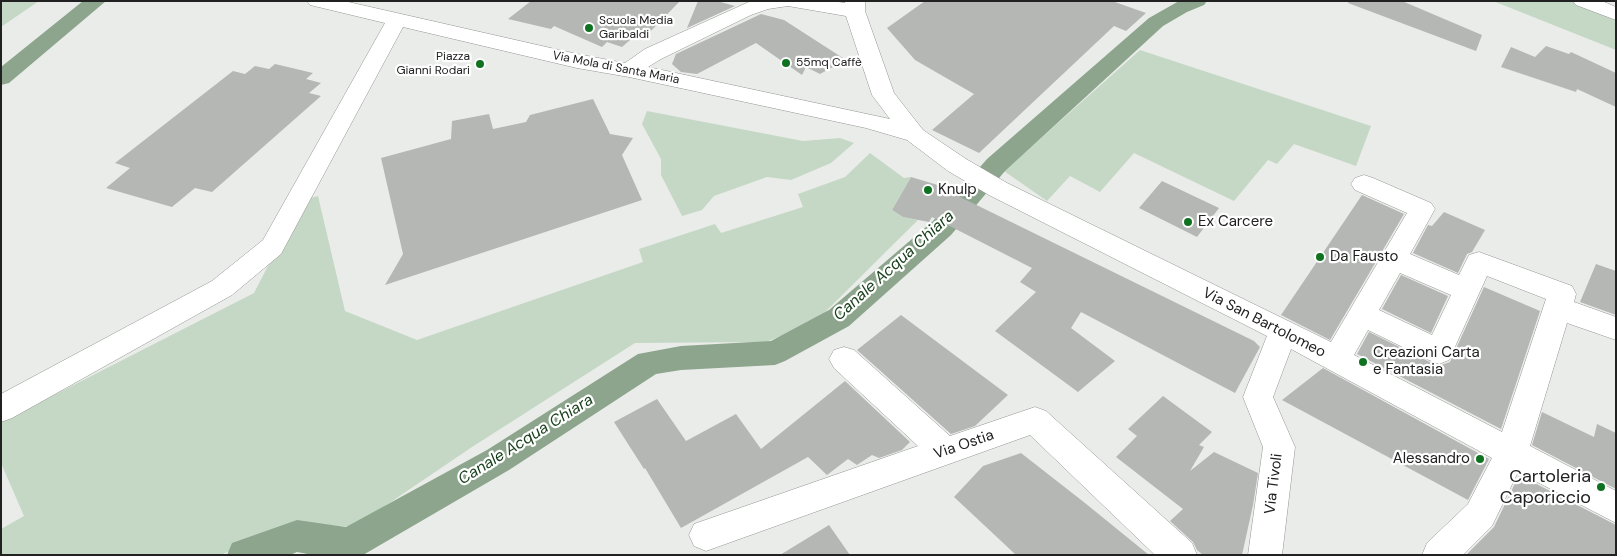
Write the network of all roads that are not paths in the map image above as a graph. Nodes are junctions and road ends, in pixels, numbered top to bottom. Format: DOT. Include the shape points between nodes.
graph roads {
  1 [pos="317,1"];
  2 [pos="784,1"];
  3 [pos="792,1"];
  4 [pos="1583,1"];
  5 [pos="855,6"];
  6 [pos="1616,14"];
  7 [pos="397,19"];
  8 [pos="629,70"];
  9 [pos="915,135"];
  10 [pos="1364,184"];
  11 [pos="1394,259"];
  12 [pos="1467,290"];
  13 [pos="1559,308"];
  14 [pos="1362,314"];
  15 [pos="1616,330"];
  16 [pos="1283,332"];
  17 [pos="844,359"];
  18 [pos="1336,360"];
  19 [pos="1,408"];
  20 [pos="1512,451"];
  21 [pos="946,452"];
  22 [pos="1616,508"];
  23 [pos="706,535"];
  24 [pos="1180,555"];
  25 [pos="1265,555"];
  26 [pos="1439,555"];
  1 -- 7 [label="street, Via Mola di Santa Maria"];
  2 -- 8 [label="street" via="765,3 744,11 653,54"];
  3 -- 5 [label="street"];
  4 -- 6 [label="street"];
  5 -- 9 [label="street" via="883,95"];
  7 -- 8 [label="street, Via Mola di Santa Maria"];
  7 -- 19 [label="street" via="272,247 222,288"];
  8 -- 9 [label="street, Via Mola di Santa Maria" via="870,121"];
  9 -- 16 [label="street, Via San Bartolomeo" via="998,189"];
  10 -- 11 [label="street" via="1422,209"];
  11 -- 12 [label="street"];
  11 -- 14 [label="street"];
  12 -- 13 [label="street" via="1479,262 1562,294"];
  12 -- 14 [label="street" via="1439,352"];
  13 -- 15 [label="street"];
  13 -- 20 [label="street"];
  14 -- 18 [label="street"];
  16 -- 18 [label="street, Via San Bartolomeo"];
  16 -- 25 [label="street, Via Tivoli" via="1258,397 1279,447"];
  17 -- 21 [label="street"];
  18 -- 20 [label="street, Via San Bartolomeo"];
  20 -- 22 [label="street, Via San Bartolomeo"];
  20 -- 26 [label="street" via="1480,515"];
  21 -- 23 [label="street, Via Ostia"];
  21 -- 24 [label="street, Via Ostia" via="1035,420"];
}
